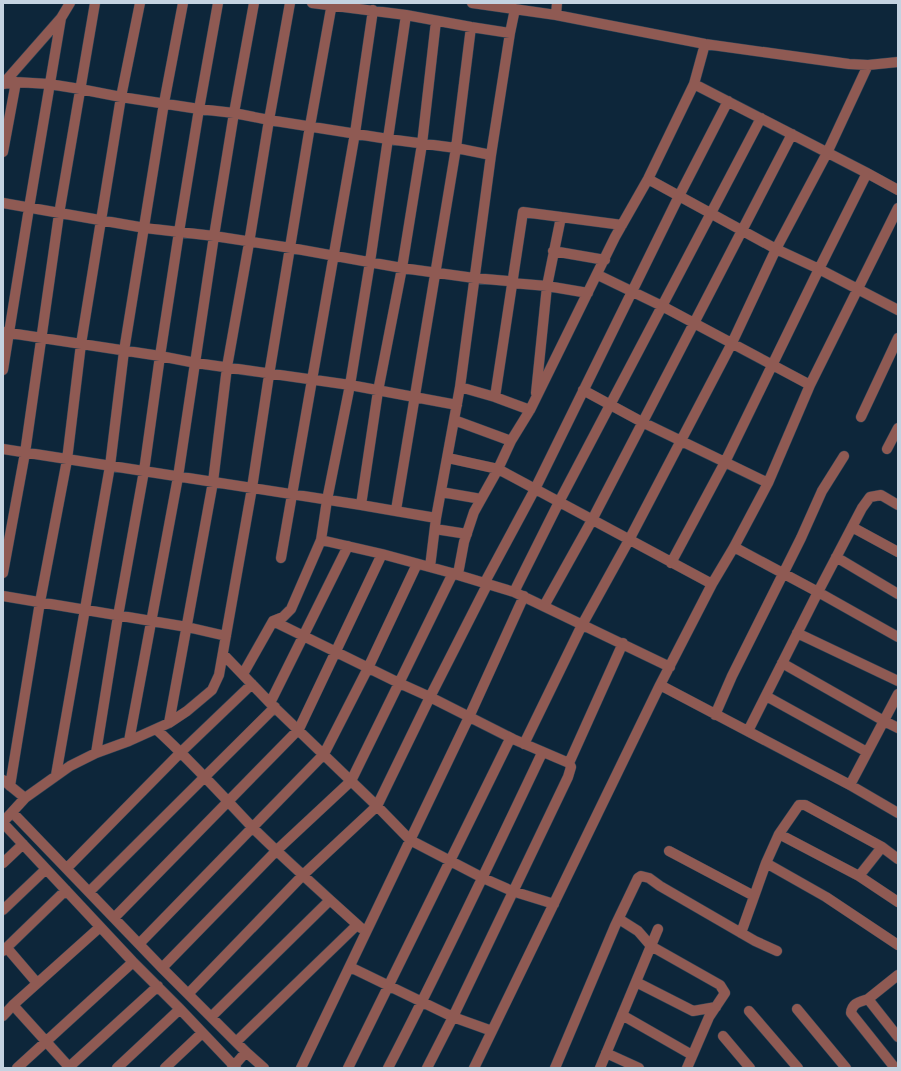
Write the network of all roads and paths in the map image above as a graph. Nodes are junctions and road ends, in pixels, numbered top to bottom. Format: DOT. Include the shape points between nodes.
graph roads {
  1 [pos="70,3"];
  2 [pos="95,3"];
  3 [pos="140,3"];
  4 [pos="183,3"];
  5 [pos="218,3"];
  6 [pos="254,3"];
  7 [pos="290,3"];
  8 [pos="312,3"];
  9 [pos="472,3"];
  10 [pos="557,3"];
  11 [pos="332,4"];
  12 [pos="515,9"];
  13 [pos="373,10"];
  14 [pos="406,14"];
  15 [pos="556,15"];
  16 [pos="61,18"];
  17 [pos="436,21"];
  18 [pos="470,27"];
  19 [pos="510,33"];
  20 [pos="705,44"];
  21 [pos="898,62"];
  22 [pos="868,65"];
  23 [pos="16,82"];
  24 [pos="3,84"];
  25 [pos="49,84"];
  26 [pos="694,84"];
  27 [pos="80,89"];
  28 [pos="121,97"];
  29 [pos="728,101"];
  30 [pos="164,103"];
  31 [pos="199,109"];
  32 [pos="234,113"];
  33 [pos="761,118"];
  34 [pos="268,120"];
  35 [pos="310,126"];
  36 [pos="355,133"];
  37 [pos="792,134"];
  38 [pos="388,139"];
  39 [pos="422,144"];
  40 [pos="456,148"];
  41 [pos="3,152"];
  42 [pos="827,153"];
  43 [pos="491,155"];
  44 [pos="868,173"];
  45 [pos="648,179"];
  46 [pos="898,190"];
  47 [pos="679,196"];
  48 [pos="3,204"];
  49 [pos="29,208"];
  50 [pos="898,208"];
  51 [pos="59,214"];
  52 [pos="710,214"];
  53 [pos="561,217"];
  54 [pos="102,220"];
  55 [pos="622,225"];
  56 [pos="145,228"];
  57 [pos="742,231"];
  58 [pos="179,232"];
  59 [pos="214,236"];
  60 [pos="249,242"];
  61 [pos="291,248"];
  62 [pos="776,249"];
  63 [pos="553,251"];
  64 [pos="333,256"];
  65 [pos="605,260"];
  66 [pos="370,262"];
  67 [pos="402,268"];
  68 [pos="818,268"];
  69 [pos="436,272"];
  70 [pos="598,275"];
  71 [pos="474,278"];
  72 [pos="512,283"];
  73 [pos="547,286"];
  74 [pos="858,289"];
  75 [pos="632,292"];
  76 [pos="588,294"];
  77 [pos="662,306"];
  78 [pos="898,310"];
  79 [pos="694,323"];
  80 [pos="6,332"];
  81 [pos="40,338"];
  82 [pos="898,338"];
  83 [pos="732,343"];
  84 [pos="81,344"];
  85 [pos="124,351"];
  86 [pos="160,356"];
  87 [pos="196,363"];
  88 [pos="773,365"];
  89 [pos="227,367"];
  90 [pos="3,370"];
  91 [pos="269,374"];
  92 [pos="312,380"];
  93 [pos="350,385"];
  94 [pos="810,385"];
  95 [pos="460,387"];
  96 [pos="583,390"];
  97 [pos="378,391"];
  98 [pos="495,397"];
  99 [pos="415,398"];
  100 [pos="536,399"];
  101 [pos="456,405"];
  102 [pos="610,406"];
  103 [pos="530,410"];
  104 [pos="861,417"];
  105 [pos="454,420"];
  106 [pos="642,422"];
  107 [pos="898,428"];
  108 [pos="511,441"];
  109 [pos="682,441"];
  110 [pos="3,449"];
  111 [pos="887,449"];
  112 [pos="25,452"];
  113 [pos="844,456"];
  114 [pos="448,458"];
  115 [pos="67,460"];
  116 [pos="725,462"];
  117 [pos="110,466"];
  118 [pos="498,469"];
  119 [pos="144,471"];
  120 [pos="178,476"];
  121 [pos="213,482"];
  122 [pos="768,483"];
  123 [pos="252,488"];
  124 [pos="535,489"];
  125 [pos="441,492"];
  126 [pos="292,494"];
  127 [pos="481,499"];
  128 [pos="327,500"];
  129 [pos="559,502"];
  130 [pos="361,504"];
  131 [pos="898,505"];
  132 [pos="396,510"];
  133 [pos="436,518"];
  134 [pos="592,520"];
  135 [pos="852,527"];
  136 [pos="435,529"];
  137 [pos="467,534"];
  138 [pos="321,540"];
  139 [pos="629,540"];
  140 [pos="348,546"];
  141 [pos="734,547"];
  142 [pos="898,552"];
  143 [pos="382,554"];
  144 [pos="836,557"];
  145 [pos="281,558"];
  146 [pos="671,563"];
  147 [pos="417,564"];
  148 [pos="430,567"];
  149 [pos="3,573"];
  150 [pos="783,573"];
  151 [pos="455,574"];
  152 [pos="486,583"];
  153 [pos="712,584"];
  154 [pos="818,592"];
  155 [pos="519,594"];
  156 [pos="898,594"];
  157 [pos="3,596"];
  158 [pos="40,602"];
  159 [pos="544,606"];
  160 [pos="84,610"];
  161 [pos="118,616"];
  162 [pos="152,621"];
  163 [pos="273,621"];
  164 [pos="582,625"];
  165 [pos="187,627"];
  166 [pos="797,633"];
  167 [pos="226,636"];
  168 [pos="304,637"];
  169 [pos="898,638"];
  170 [pos="623,643"];
  171 [pos="336,653"];
  172 [pos="223,654"];
  173 [pos="782,663"];
  174 [pos="670,666"];
  175 [pos="368,668"];
  176 [pos="243,674"];
  177 [pos="898,681"];
  178 [pos="398,683"];
  179 [pos="252,684"];
  180 [pos="660,685"];
  181 [pos="898,694"];
  182 [pos="766,696"];
  183 [pos="430,697"];
  184 [pos="272,705"];
  185 [pos="716,715"];
  186 [pos="469,717"];
  187 [pos="884,721"];
  188 [pos="169,723"];
  189 [pos="898,728"];
  190 [pos="156,729"];
  191 [pos="299,729"];
  192 [pos="748,731"];
  193 [pos="513,739"];
  194 [pos="129,741"];
  195 [pos="524,744"];
  196 [pos="181,752"];
  197 [pos="867,752"];
  198 [pos="96,753"];
  199 [pos="542,753"];
  200 [pos="324,754"];
  201 [pos="569,763"];
  202 [pos="56,775"];
  203 [pos="205,775"];
  204 [pos="351,781"];
  205 [pos="6,784"];
  206 [pos="850,785"];
  207 [pos="25,798"];
  208 [pos="229,801"];
  209 [pos="377,806"];
  210 [pos="12,812"];
  211 [pos="898,813"];
  212 [pos="3,822"];
  213 [pos="253,828"];
  214 [pos="779,834"];
  215 [pos="410,840"];
  216 [pos="23,844"];
  217 [pos="882,847"];
  218 [pos="277,850"];
  219 [pos="668,850"];
  220 [pos="898,859"];
  221 [pos="450,860"];
  222 [pos="3,863"];
  223 [pos="766,863"];
  224 [pos="67,868"];
  225 [pos="46,869"];
  226 [pos="303,875"];
  227 [pos="859,876"];
  228 [pos="483,878"];
  229 [pos="66,890"];
  230 [pos="512,891"];
  231 [pos="90,892"];
  232 [pos="754,896"];
  233 [pos="330,900"];
  234 [pos="898,902"];
  235 [pos="554,904"];
  236 [pos="3,910"];
  237 [pos="114,918"];
  238 [pos="619,919"];
  239 [pos="357,925"];
  240 [pos="100,927"];
  241 [pos="658,929"];
  242 [pos="367,931"];
  243 [pos="741,933"];
  244 [pos="140,943"];
  245 [pos="898,945"];
  246 [pos="651,946"];
  247 [pos="5,949"];
  248 [pos="777,951"];
  249 [pos="133,962"];
  250 [pos="350,966"];
  251 [pos="162,968"];
  252 [pos="898,975"];
  253 [pos="636,982"];
  254 [pos="37,983"];
  255 [pos="388,985"];
  256 [pos="158,986"];
  257 [pos="189,993"];
  258 [pos="868,999"];
  259 [pos="422,1002"];
  260 [pos="13,1005"];
  261 [pos="716,1007"];
  262 [pos="180,1009"];
  263 [pos="797,1009"];
  264 [pos="749,1011"];
  265 [pos="622,1015"];
  266 [pos="3,1016"];
  267 [pos="212,1016"];
  268 [pos="453,1017"];
  269 [pos="492,1031"];
  270 [pos="202,1034"];
  271 [pos="723,1036"];
  272 [pos="898,1037"];
  273 [pos="46,1042"];
  274 [pos="236,1042"];
  275 [pos="246,1052"];
  276 [pos="606,1053"];
  277 [pos="692,1055"];
  278 [pos="234,1067"];
  279 [pos="17,1068"];
  280 [pos="69,1068"];
  281 [pos="117,1068"];
  282 [pos="165,1068"];
  283 [pos="264,1068"];
  284 [pos="301,1068"];
  285 [pos="348,1068"];
  286 [pos="388,1068"];
  287 [pos="427,1068"];
  288 [pos="474,1068"];
  289 [pos="555,1068"];
  290 [pos="600,1068"];
  291 [pos="639,1068"];
  292 [pos="687,1068"];
  293 [pos="750,1068"];
  294 [pos="798,1068"];
  295 [pos="846,1068"];
  296 [pos="895,1068"];
  1 -- 16 [label="street"];
  2 -- 27 [label="street"];
  3 -- 28 [label="street"];
  4 -- 30 [label="street"];
  5 -- 31 [label="street"];
  6 -- 32 [label="street"];
  7 -- 34 [label="street"];
  8 -- 11 [label="street"];
  9 -- 12 [label="street"];
  10 -- 15 [label="street"];
  11 -- 13 [label="street"];
  11 -- 35 [label="street"];
  12 -- 15 [label="street"];
  12 -- 19 [label="street"];
  13 -- 14 [label="street"];
  13 -- 36 [label="street"];
  14 -- 17 [label="street"];
  14 -- 38 [label="street"];
  15 -- 20 [label="street"];
  16 -- 24 [label="street"];
  16 -- 25 [label="street"];
  17 -- 18 [label="street"];
  17 -- 39 [label="street"];
  18 -- 19 [label="street"];
  18 -- 40 [label="street"];
  19 -- 43 [label="street"];
  20 -- 22 [label="street"];
  20 -- 26 [label="street"];
  21 -- 22 [label="street"];
  22 -- 42 [label="street"];
  23 -- 24 [label="street"];
  23 -- 25 [label="street"];
  23 -- 41 [label="street"];
  25 -- 27 [label="street"];
  25 -- 49 [label="street"];
  26 -- 29 [label="street"];
  26 -- 45 [label="street"];
  27 -- 28 [label="street"];
  27 -- 51 [label="street"];
  28 -- 30 [label="street"];
  28 -- 54 [label="street"];
  29 -- 33 [label="street"];
  29 -- 47 [label="street"];
  30 -- 31 [label="street"];
  30 -- 56 [label="street"];
  31 -- 32 [label="street"];
  31 -- 58 [label="street"];
  32 -- 34 [label="street"];
  32 -- 59 [label="street"];
  33 -- 37 [label="street"];
  33 -- 52 [label="street"];
  34 -- 35 [label="street"];
  34 -- 60 [label="street"];
  35 -- 36 [label="street"];
  35 -- 61 [label="street"];
  36 -- 38 [label="street"];
  36 -- 64 [label="street"];
  37 -- 42 [label="street"];
  37 -- 57 [label="street"];
  38 -- 39 [label="street"];
  38 -- 66 [label="street"];
  39 -- 40 [label="street"];
  39 -- 67 [label="street"];
  40 -- 43 [label="street"];
  40 -- 69 [label="street"];
  42 -- 44 [label="street"];
  42 -- 62 [label="street"];
  43 -- 71 [label="street"];
  44 -- 46 [label="street"];
  44 -- 68 [label="street"];
  45 -- 47 [label="street"];
  45 -- 55 [label="street"];
  47 -- 52 [label="street"];
  47 -- 75 [label="street"];
  48 -- 49 [label="street"];
  49 -- 51 [label="street"];
  49 -- 80 [label="street"];
  50 -- 74 [label="street"];
  51 -- 54 [label="street"];
  51 -- 81 [label="street"];
  52 -- 57 [label="street"];
  52 -- 77 [label="street"];
  53 -- 55 [label="street"];
  53 -- 63 [label="street"];
  53 -- 72 [label="street" via="523,212"];
  54 -- 56 [label="street"];
  54 -- 84 [label="street"];
  55 -- 65 [label="street"];
  56 -- 58 [label="street"];
  56 -- 85 [label="street"];
  57 -- 62 [label="street"];
  57 -- 79 [label="street"];
  58 -- 59 [label="street"];
  58 -- 86 [label="street"];
  59 -- 60 [label="street"];
  59 -- 87 [label="street"];
  60 -- 61 [label="street"];
  60 -- 89 [label="street"];
  61 -- 64 [label="street"];
  61 -- 91 [label="street"];
  62 -- 68 [label="street"];
  62 -- 83 [label="street"];
  63 -- 65 [label="street"];
  63 -- 73 [label="street"];
  64 -- 66 [label="street"];
  64 -- 92 [label="street"];
  65 -- 70 [label="street"];
  66 -- 67 [label="street"];
  66 -- 93 [label="street"];
  67 -- 69 [label="street"];
  67 -- 97 [label="street"];
  68 -- 74 [label="street"];
  68 -- 88 [label="street"];
  69 -- 71 [label="street"];
  69 -- 99 [label="street"];
  70 -- 75 [label="street"];
  70 -- 76 [label="street"];
  71 -- 72 [label="street"];
  71 -- 95 [label="street"];
  72 -- 73 [label="street"];
  72 -- 98 [label="street"];
  73 -- 76 [label="street"];
  73 -- 100 [label="street"];
  74 -- 78 [label="street"];
  74 -- 94 [label="street"];
  75 -- 77 [label="street"];
  75 -- 96 [label="street"];
  76 -- 100 [label="street"];
  77 -- 79 [label="street"];
  77 -- 102 [label="street"];
  79 -- 83 [label="street"];
  79 -- 106 [label="street"];
  80 -- 81 [label="street"];
  80 -- 90 [label="street"];
  81 -- 84 [label="street"];
  81 -- 112 [label="street"];
  82 -- 104 [label="street"];
  83 -- 88 [label="street"];
  83 -- 109 [label="street"];
  84 -- 85 [label="street"];
  84 -- 115 [label="street"];
  85 -- 86 [label="street"];
  85 -- 117 [label="street"];
  86 -- 87 [label="street"];
  86 -- 119 [label="street"];
  87 -- 89 [label="street"];
  87 -- 120 [label="street"];
  88 -- 94 [label="street"];
  88 -- 116 [label="street"];
  89 -- 91 [label="street"];
  89 -- 121 [label="street"];
  91 -- 92 [label="street"];
  91 -- 123 [label="street"];
  92 -- 93 [label="street"];
  92 -- 126 [label="street"];
  93 -- 97 [label="street"];
  93 -- 128 [label="street"];
  94 -- 122 [label="street"];
  95 -- 98 [label="street"];
  95 -- 101 [label="street"];
  96 -- 102 [label="street"];
  96 -- 124 [label="street"];
  97 -- 99 [label="street"];
  97 -- 130 [label="street"];
  98 -- 103 [label="street"];
  99 -- 101 [label="street"];
  99 -- 132 [label="street"];
  100 -- 103 [label="street"];
  101 -- 105 [label="street"];
  102 -- 106 [label="street"];
  102 -- 129 [label="street"];
  103 -- 108 [label="street"];
  105 -- 108 [label="street"];
  105 -- 114 [label="street"];
  106 -- 109 [label="street"];
  106 -- 134 [label="street"];
  107 -- 111 [label="street"];
  108 -- 118 [label="street"];
  109 -- 116 [label="street"];
  109 -- 139 [label="street"];
  110 -- 112 [label="street"];
  112 -- 115 [label="street"];
  112 -- 149 [label="street"];
  113 -- 150 [label="street" via="822,491"];
  114 -- 118 [label="street"];
  114 -- 125 [label="street"];
  115 -- 117 [label="street"];
  115 -- 158 [label="street"];
  116 -- 122 [label="street"];
  116 -- 146 [label="street"];
  117 -- 119 [label="street"];
  117 -- 160 [label="street"];
  118 -- 124 [label="street"];
  118 -- 127 [label="street"];
  119 -- 120 [label="street"];
  119 -- 161 [label="street"];
  120 -- 121 [label="street"];
  120 -- 162 [label="street"];
  121 -- 123 [label="street"];
  121 -- 165 [label="street"];
  122 -- 141 [label="street"];
  123 -- 126 [label="street"];
  123 -- 167 [label="street"];
  124 -- 129 [label="street"];
  124 -- 152 [label="street"];
  125 -- 127 [label="street"];
  125 -- 133 [label="street"];
  126 -- 128 [label="street"];
  126 -- 145 [label="street"];
  127 -- 137 [label="street"];
  128 -- 130 [label="street"];
  128 -- 138 [label="street"];
  129 -- 134 [label="street"];
  129 -- 155 [label="street"];
  130 -- 132 [label="street"];
  131 -- 135 [label="street" via="881,495 870,497"];
  132 -- 133 [label="street"];
  133 -- 136 [label="street"];
  134 -- 139 [label="street"];
  134 -- 159 [label="street"];
  135 -- 142 [label="street"];
  135 -- 144 [label="street"];
  136 -- 137 [label="street"];
  136 -- 148 [label="street"];
  137 -- 151 [label="street"];
  138 -- 140 [label="street"];
  138 -- 163 [label="street" via="291,609 283,617"];
  139 -- 146 [label="street"];
  139 -- 164 [label="street"];
  140 -- 143 [label="street"];
  140 -- 168 [label="street"];
  141 -- 150 [label="street"];
  141 -- 153 [label="street"];
  143 -- 147 [label="street"];
  143 -- 171 [label="street"];
  144 -- 154 [label="street"];
  144 -- 156 [label="street"];
  146 -- 153 [label="street"];
  147 -- 148 [label="street"];
  147 -- 175 [label="street"];
  148 -- 151 [label="street"];
  150 -- 154 [label="street"];
  150 -- 185 [label="street" via="732,676"];
  151 -- 152 [label="street"];
  151 -- 178 [label="street"];
  152 -- 155 [label="street"];
  152 -- 183 [label="street"];
  153 -- 174 [label="street"];
  154 -- 166 [label="street"];
  154 -- 169 [label="street"];
  155 -- 159 [label="street"];
  155 -- 186 [label="street"];
  157 -- 158 [label="street"];
  158 -- 160 [label="street"];
  158 -- 205 [label="street"];
  159 -- 164 [label="street"];
  160 -- 161 [label="street"];
  160 -- 202 [label="street"];
  161 -- 162 [label="street"];
  161 -- 198 [label="street"];
  162 -- 165 [label="street"];
  162 -- 194 [label="street"];
  163 -- 168 [label="street"];
  163 -- 176 [label="street"];
  164 -- 170 [label="street"];
  164 -- 195 [label="street"];
  165 -- 167 [label="street"];
  165 -- 188 [label="street"];
  166 -- 173 [label="street"];
  166 -- 177 [label="street"];
  167 -- 172 [label="street"];
  168 -- 171 [label="street"];
  168 -- 184 [label="street"];
  170 -- 174 [label="street"];
  170 -- 201 [label="street"];
  171 -- 175 [label="street"];
  171 -- 191 [label="street"];
  172 -- 176 [label="street"];
  172 -- 188 [label="street" via="219,675 212,690"];
  173 -- 182 [label="street"];
  173 -- 187 [label="street"];
  174 -- 180 [label="street"];
  175 -- 178 [label="street"];
  175 -- 200 [label="street"];
  176 -- 179 [label="street"];
  178 -- 183 [label="street"];
  178 -- 204 [label="street"];
  179 -- 184 [label="street"];
  179 -- 196 [label="street"];
  180 -- 185 [label="street"];
  180 -- 235 [label="street"];
  181 -- 187 [label="street"];
  182 -- 192 [label="street"];
  182 -- 197 [label="street"];
  183 -- 186 [label="street"];
  183 -- 209 [label="street"];
  184 -- 191 [label="street"];
  184 -- 203 [label="street"];
  185 -- 192 [label="street"];
  186 -- 193 [label="street"];
  186 -- 215 [label="street"];
  187 -- 189 [label="street"];
  187 -- 197 [label="street"];
  188 -- 190 [label="street"];
  190 -- 194 [label="street"];
  190 -- 196 [label="street"];
  191 -- 200 [label="street"];
  191 -- 208 [label="street"];
  192 -- 206 [label="street"];
  193 -- 195 [label="street"];
  193 -- 221 [label="street" via="509,741"];
  194 -- 198 [label="street"];
  195 -- 199 [label="street"];
  196 -- 203 [label="street"];
  196 -- 224 [label="street"];
  197 -- 206 [label="street"];
  198 -- 202 [label="street"];
  199 -- 201 [label="street"];
  199 -- 228 [label="street"];
  200 -- 204 [label="street"];
  200 -- 213 [label="street"];
  201 -- 230 [label="street" via="571,767 568,777"];
  202 -- 207 [label="street"];
  203 -- 208 [label="street"];
  203 -- 231 [label="street"];
  204 -- 209 [label="street"];
  204 -- 218 [label="street"];
  205 -- 207 [label="street"];
  206 -- 211 [label="street"];
  207 -- 210 [label="street"];
  208 -- 213 [label="street"];
  208 -- 237 [label="street"];
  209 -- 215 [label="street"];
  209 -- 226 [label="street"];
  210 -- 212 [label="street"];
  210 -- 224 [label="street"];
  212 -- 216 [label="street"];
  213 -- 218 [label="street"];
  213 -- 244 [label="street"];
  214 -- 217 [label="street" via="802,804"];
  214 -- 223 [label="street"];
  214 -- 227 [label="street"];
  215 -- 221 [label="street"];
  215 -- 242 [label="street"];
  216 -- 222 [label="street"];
  216 -- 225 [label="street"];
  217 -- 220 [label="street"];
  217 -- 227 [label="street"];
  218 -- 226 [label="street"];
  218 -- 251 [label="street"];
  219 -- 232 [label="street"];
  221 -- 228 [label="street"];
  221 -- 255 [label="street"];
  223 -- 232 [label="street"];
  223 -- 245 [label="street" via="826,897"];
  224 -- 231 [label="street"];
  225 -- 229 [label="street"];
  225 -- 236 [label="street"];
  226 -- 233 [label="street"];
  226 -- 257 [label="street"];
  227 -- 234 [label="street"];
  228 -- 230 [label="street"];
  228 -- 259 [label="street"];
  229 -- 240 [label="street"];
  229 -- 247 [label="street"];
  230 -- 235 [label="street"];
  230 -- 268 [label="street"];
  231 -- 237 [label="street"];
  232 -- 243 [label="street"];
  233 -- 239 [label="street"];
  233 -- 267 [label="street"];
  235 -- 269 [label="street"];
  237 -- 244 [label="street"];
  238 -- 243 [label="street" via="641,876"];
  238 -- 246 [label="street" via="638,931"];
  238 -- 289 [label="street"];
  239 -- 242 [label="street"];
  239 -- 274 [label="street"];
  240 -- 249 [label="street"];
  240 -- 254 [label="street"];
  241 -- 246 [label="street"];
  242 -- 250 [label="street"];
  243 -- 248 [label="street"];
  244 -- 251 [label="street"];
  246 -- 253 [label="street"];
  246 -- 261 [label="street" via="720,985 724,993"];
  247 -- 254 [label="street"];
  249 -- 256 [label="street"];
  249 -- 273 [label="street"];
  250 -- 255 [label="street"];
  250 -- 284 [label="street"];
  251 -- 257 [label="street"];
  252 -- 258 [label="street"];
  253 -- 261 [label="street" via="692,1011"];
  253 -- 265 [label="street"];
  254 -- 260 [label="street"];
  255 -- 259 [label="street"];
  255 -- 285 [label="street"];
  256 -- 262 [label="street"];
  256 -- 280 [label="street"];
  257 -- 267 [label="street"];
  258 -- 272 [label="street"];
  258 -- 296 [label="street" via="856,1003 851,1013"];
  259 -- 268 [label="street"];
  259 -- 286 [label="street"];
  260 -- 266 [label="street"];
  260 -- 273 [label="street"];
  261 -- 277 [label="street"];
  262 -- 270 [label="street"];
  262 -- 281 [label="street"];
  263 -- 295 [label="street"];
  264 -- 294 [label="street"];
  265 -- 276 [label="street"];
  265 -- 277 [label="street"];
  267 -- 274 [label="street"];
  268 -- 269 [label="street"];
  268 -- 287 [label="street"];
  269 -- 288 [label="street"];
  270 -- 278 [label="street"];
  270 -- 282 [label="street"];
  271 -- 293 [label="street"];
  273 -- 279 [label="street"];
  273 -- 280 [label="street"];
  274 -- 275 [label="street"];
  275 -- 278 [label="street"];
  275 -- 283 [label="street"];
  276 -- 290 [label="street"];
  276 -- 291 [label="street"];
  277 -- 292 [label="street"];
}
